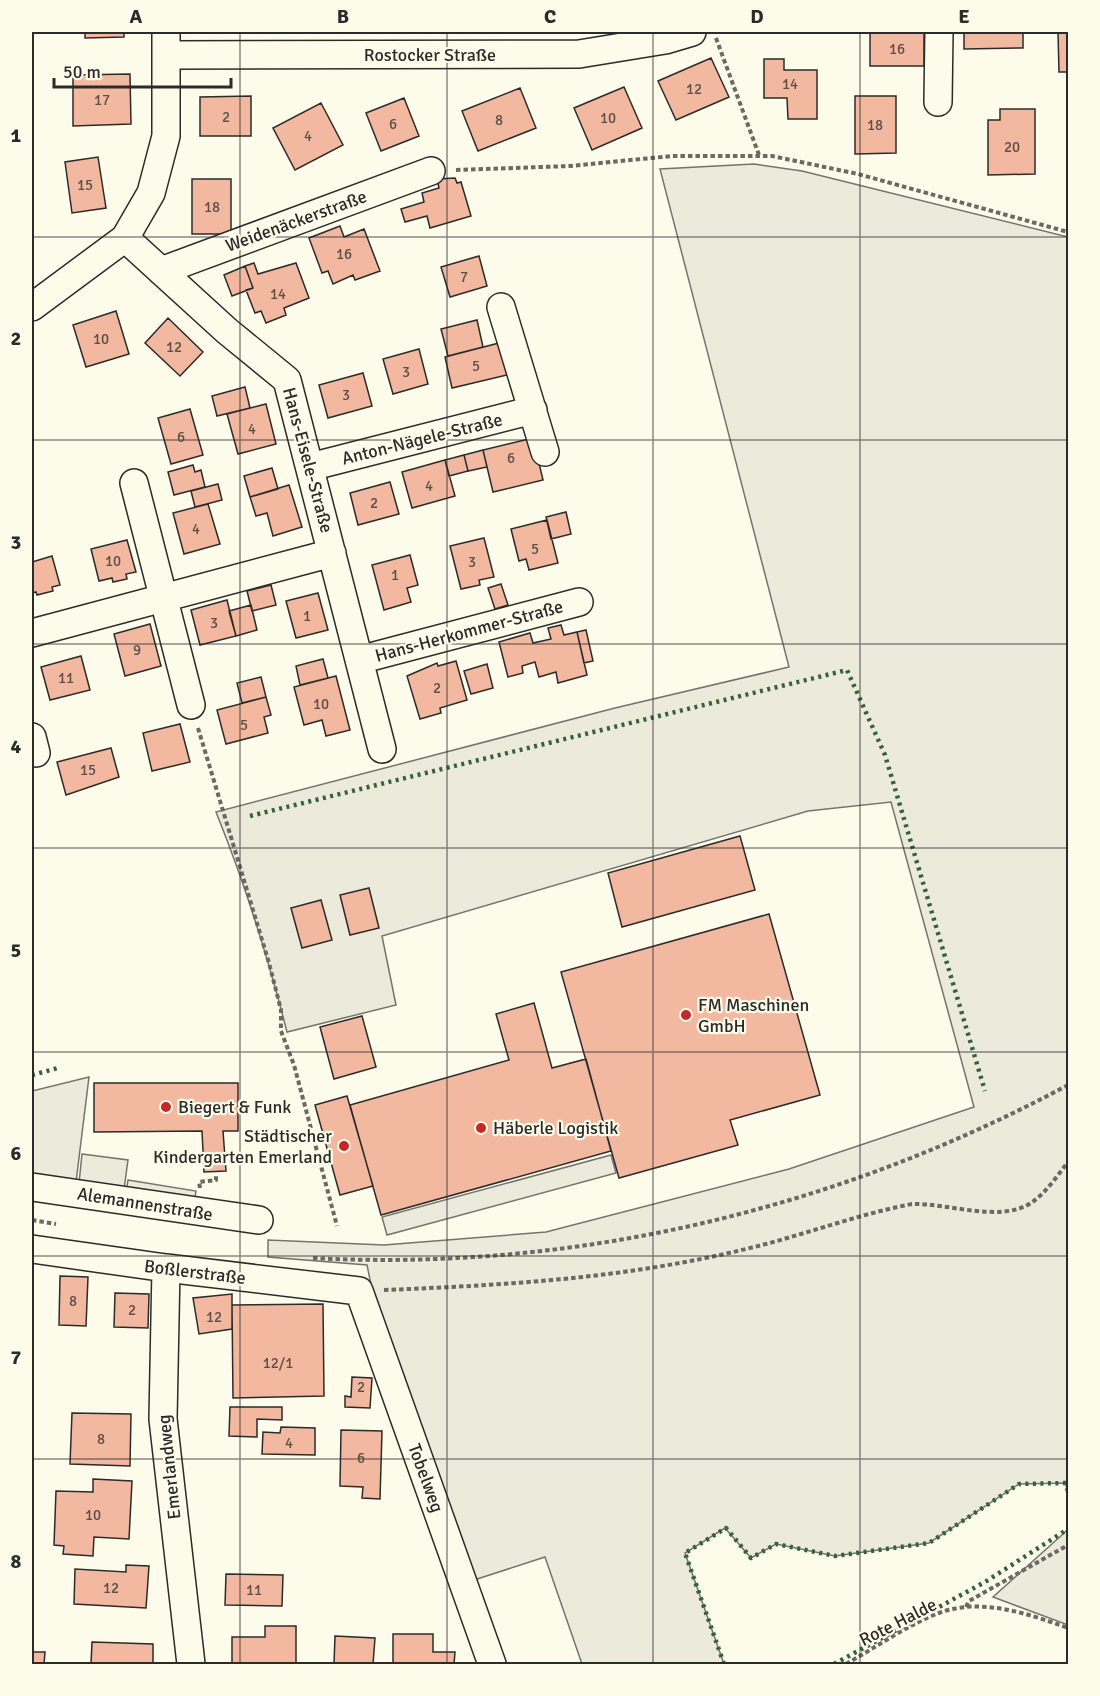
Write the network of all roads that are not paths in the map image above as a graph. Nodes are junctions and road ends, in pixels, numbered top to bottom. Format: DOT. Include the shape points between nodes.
graph roads {
  1 [pos="692,32"];
  2 [pos="939,32"];
  3 [pos="166,43"];
  4 [pos="938,102"];
  5 [pos="431,171"];
  6 [pos="125,238"];
  7 [pos="161,271"];
  8 [pos="32,307"];
  9 [pos="501,307"];
  10 [pos="533,410"];
  11 [pos="545,452"];
  12 [pos="310,467"];
  13 [pos="134,483"];
  14 [pos="332,553"];
  15 [pos="163,597"];
  16 [pos="579,602"];
  17 [pos="32,633"];
  18 [pos="360,660"];
  19 [pos="191,705"];
  20 [pos="382,749"];
  21 [pos="32,1187"];
  22 [pos="259,1220"];
  23 [pos="32,1249"];
  24 [pos="165,1268"];
  25 [pos="360,1291"];
  26 [pos="191,1665"];
  27 [pos="492,1665"];
  1 -- 3 [label="street, Rostocker Straße" via="579,54"];
  2 -- 4 [label="street"];
  3 -- 6 [label="street" via="166,135 151,193"];
  5 -- 7 [label="street, Weidenäckerstraße"];
  6 -- 7 [label="street, Hans-Eisele-Straße"];
  6 -- 8 [label="street"];
  7 -- 12 [label="street, Hans-Eisele-Straße" via="287,380"];
  9 -- 10 [label="street"];
  10 -- 11 [label="street"];
  10 -- 12 [label="street, Anton-Nägele-Straße"];
  12 -- 14 [label="street, Hans-Eisele-Straße"];
  13 -- 15 [label="street"];
  14 -- 15 [label="street"];
  14 -- 18 [label="street, Hans-Eisele-Straße"];
  15 -- 17 [label="street"];
  15 -- 19 [label="street"];
  16 -- 18 [label="street, Hans-Herkommer-Straße"];
  18 -- 20 [label="street, Hans-Eisele-Straße"];
  21 -- 22 [label="street, Alemannenstraße"];
  23 -- 24 [label="street, Boßlerstraße"];
  24 -- 25 [label="street, Boßlerstraße"];
  24 -- 26 [label="street, Emerlandweg" via="163,1419"];
  25 -- 27 [label="street, Tobelweg"];
}
